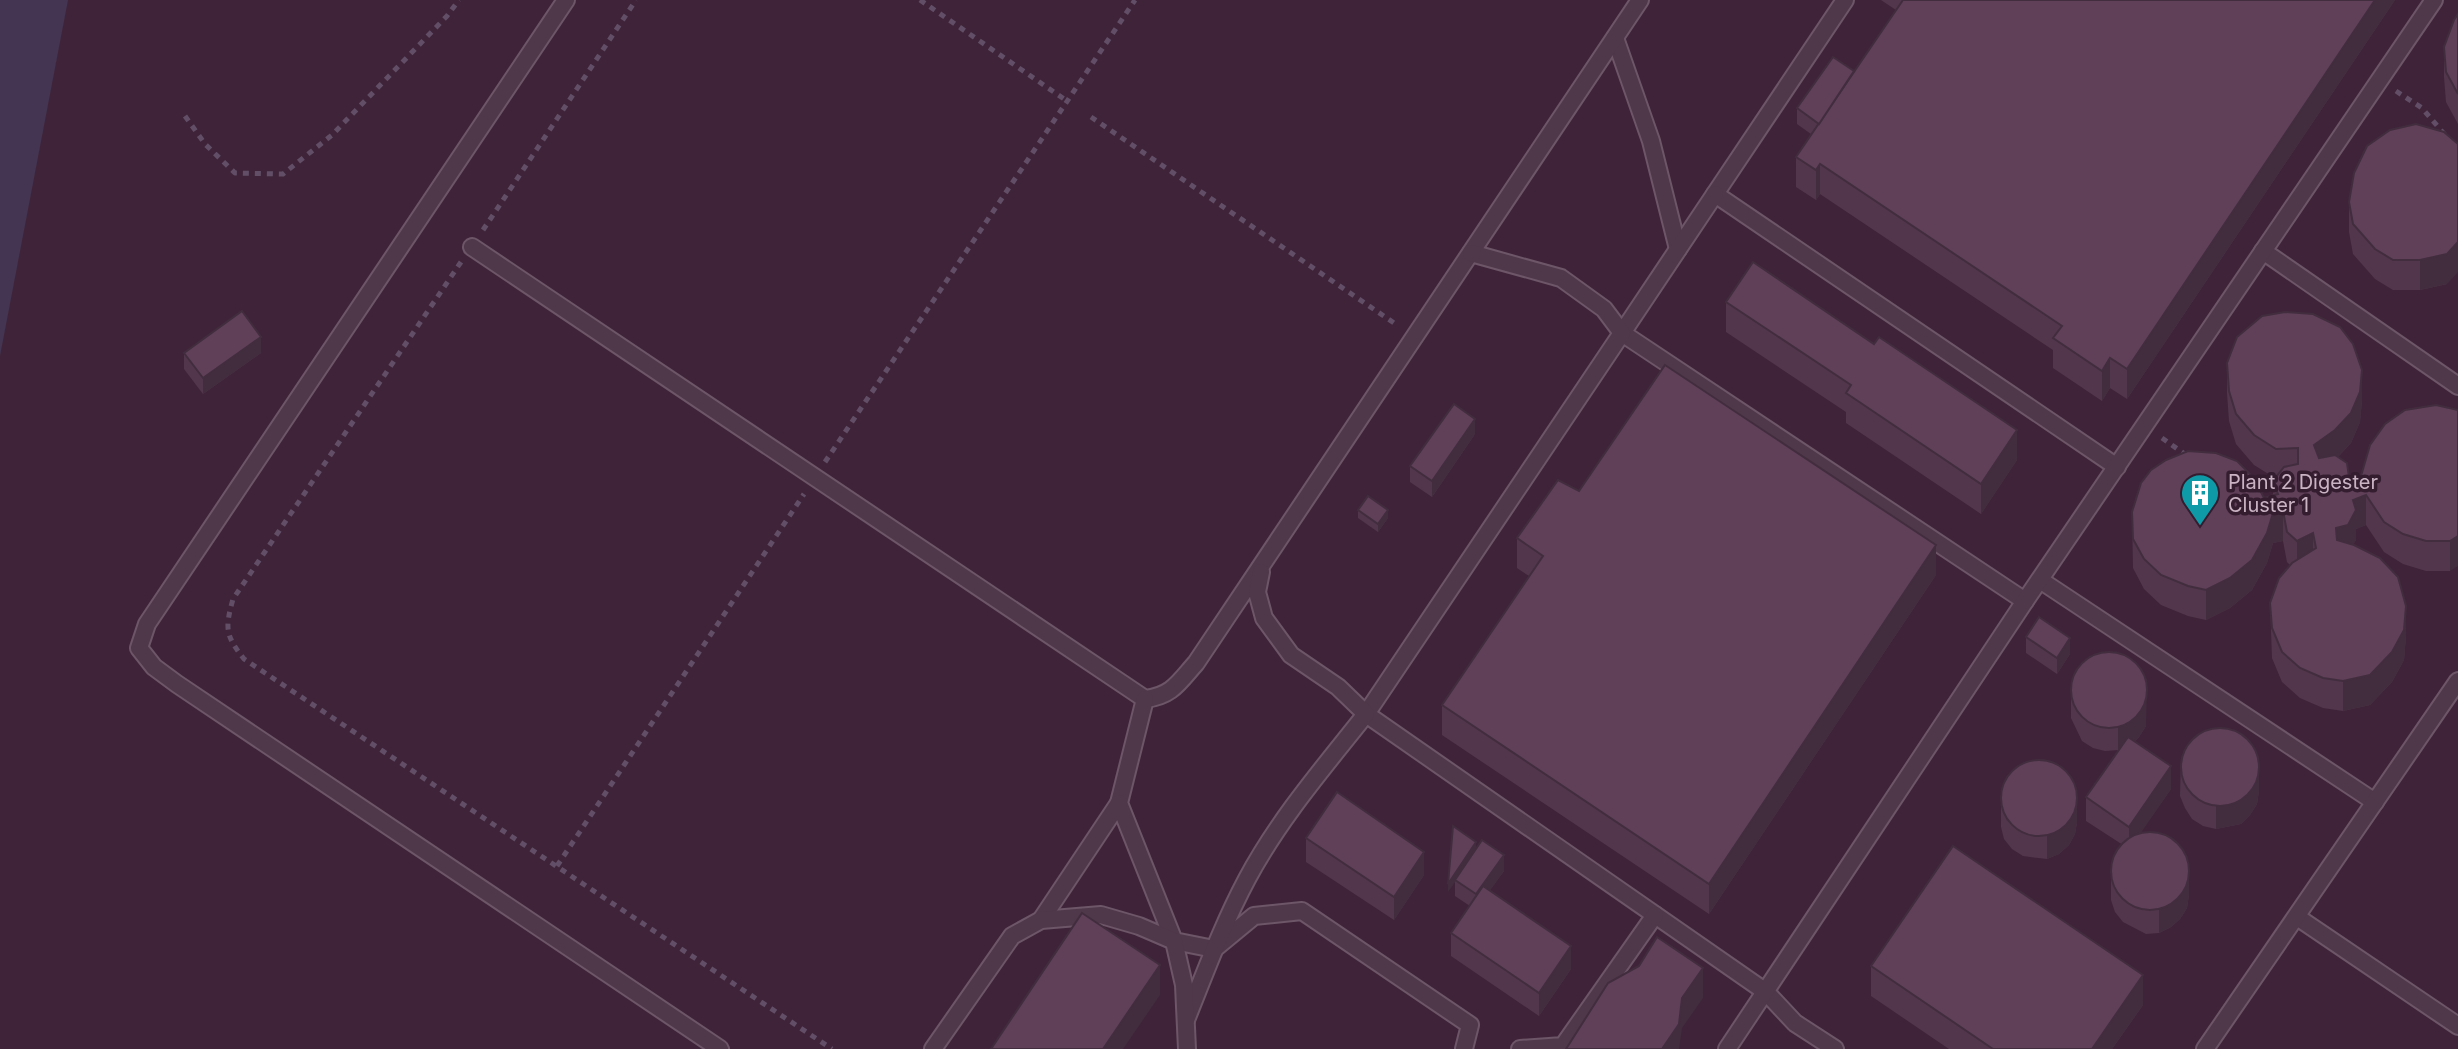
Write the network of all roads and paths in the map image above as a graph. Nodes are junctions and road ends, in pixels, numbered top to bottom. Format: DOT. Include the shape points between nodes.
graph roads {
  1 [pos="459,0"];
  2 [pos="566,0"];
  3 [pos="636,0"];
  4 [pos="920,0"];
  5 [pos="1135,0"];
  6 [pos="1640,0"];
  7 [pos="1845,0"];
  8 [pos="2434,0"];
  9 [pos="1615,38"];
  10 [pos="2379,80"];
  11 [pos="1067,101"];
  12 [pos="185,116"];
  13 [pos="1091,117"];
  14 [pos="2450,139"];
  15 [pos="1715,194"];
  16 [pos="472,247"];
  17 [pos="1678,249"];
  18 [pos="2263,251"];
  19 [pos="1471,253"];
  20 [pos="1622,333"];
  21 [pos="1415,337"];
  22 [pos="2458,386"];
  23 [pos="2145,426"];
  24 [pos="2199,458"];
  25 [pos="2117,467"];
  26 [pos="815,478"];
  27 [pos="1263,564"];
  28 [pos="2040,580"];
  29 [pos="2025,601"];
  30 [pos="2458,681"];
  31 [pos="1145,699"];
  32 [pos="1366,714"];
  33 [pos="2375,802"];
  34 [pos="1119,803"];
  35 [pos="557,866"];
  36 [pos="1655,915"];
  37 [pos="2297,917"];
  38 [pos="1041,920"];
  39 [pos="1174,941"];
  40 [pos="1214,949"];
  41 [pos="1766,992"];
  42 [pos="1186,1020"];
  43 [pos="2458,1026"];
  44 [pos="720,1049"];
  45 [pos="832,1049"];
  46 [pos="933,1049"];
  47 [pos="1187,1049"];
  48 [pos="1464,1049"];
  49 [pos="1520,1049"];
  50 [pos="1727,1049"];
  51 [pos="1835,1049"];
  52 [pos="2205,1049"];
  1 -- 12 [label="path" via="332,135 283,174 235,173"];
  2 -- 44 [label="lane" via="147,624 139,648 177,684"];
  3 -- 16 [label="path"];
  4 -- 11 [label="path"];
  5 -- 11 [label="path"];
  6 -- 9 [label="lane"];
  7 -- 15 [label="lane"];
  8 -- 10 [label="lane"];
  9 -- 17 [label="lane" via="1651,141"];
  9 -- 19 [label="lane"];
  10 -- 14 [label="path" via="2422,108"];
  10 -- 18 [label="lane"];
  11 -- 26 [label="path"];
  13 -- 21 [label="path"];
  15 -- 17 [label="lane"];
  15 -- 25 [label="lane"];
  16 -- 26 [label="lane"];
  16 -- 35 [label="path" via="233,599 226,624 231,643 244,659"];
  17 -- 20 [label="lane"];
  18 -- 22 [label="lane"];
  18 -- 23 [label="lane"];
  19 -- 20 [label="lane" via="1561,278 1604,309"];
  19 -- 21 [label="lane"];
  20 -- 29 [label="lane"];
  20 -- 32 [label="lane"];
  21 -- 27 [label="lane"];
  23 -- 24 [label="path" via="2187,456"];
  23 -- 25 [label="lane"];
  25 -- 28 [label="lane"];
  26 -- 31 [label="lane"];
  26 -- 35 [label="path"];
  27 -- 31 [label="lane" via="1189,671 1162,697"];
  27 -- 32 [label="lane" via="1257,592 1264,618 1291,655"];
  28 -- 29 [label="lane"];
  28 -- 33 [label="lane"];
  29 -- 41 [label="lane"];
  30 -- 33 [label="lane"];
  31 -- 34 [label="lane"];
  32 -- 36 [label="lane"];
  32 -- 40 [label="lane" via="1293,806 1248,878"];
  33 -- 37 [label="lane"];
  34 -- 38 [label="lane"];
  34 -- 39 [label="lane"];
  35 -- 45 [label="path"];
  36 -- 41 [label="lane"];
  36 -- 49 [label="lane" via="1563,1046"];
  37 -- 43 [label="lane"];
  37 -- 52 [label="lane"];
  38 -- 39 [label="lane" via="1101,915"];
  38 -- 46 [label="lane" via="1012,936"];
  39 -- 40 [label="lane"];
  39 -- 42 [label="lane"];
  40 -- 42 [label="lane"];
  40 -- 48 [label="lane" via="1254,916 1302,911 1470,1025"];
  41 -- 50 [label="lane"];
  41 -- 51 [label="lane" via="1795,1023"];
  42 -- 47 [label="lane"];
}
